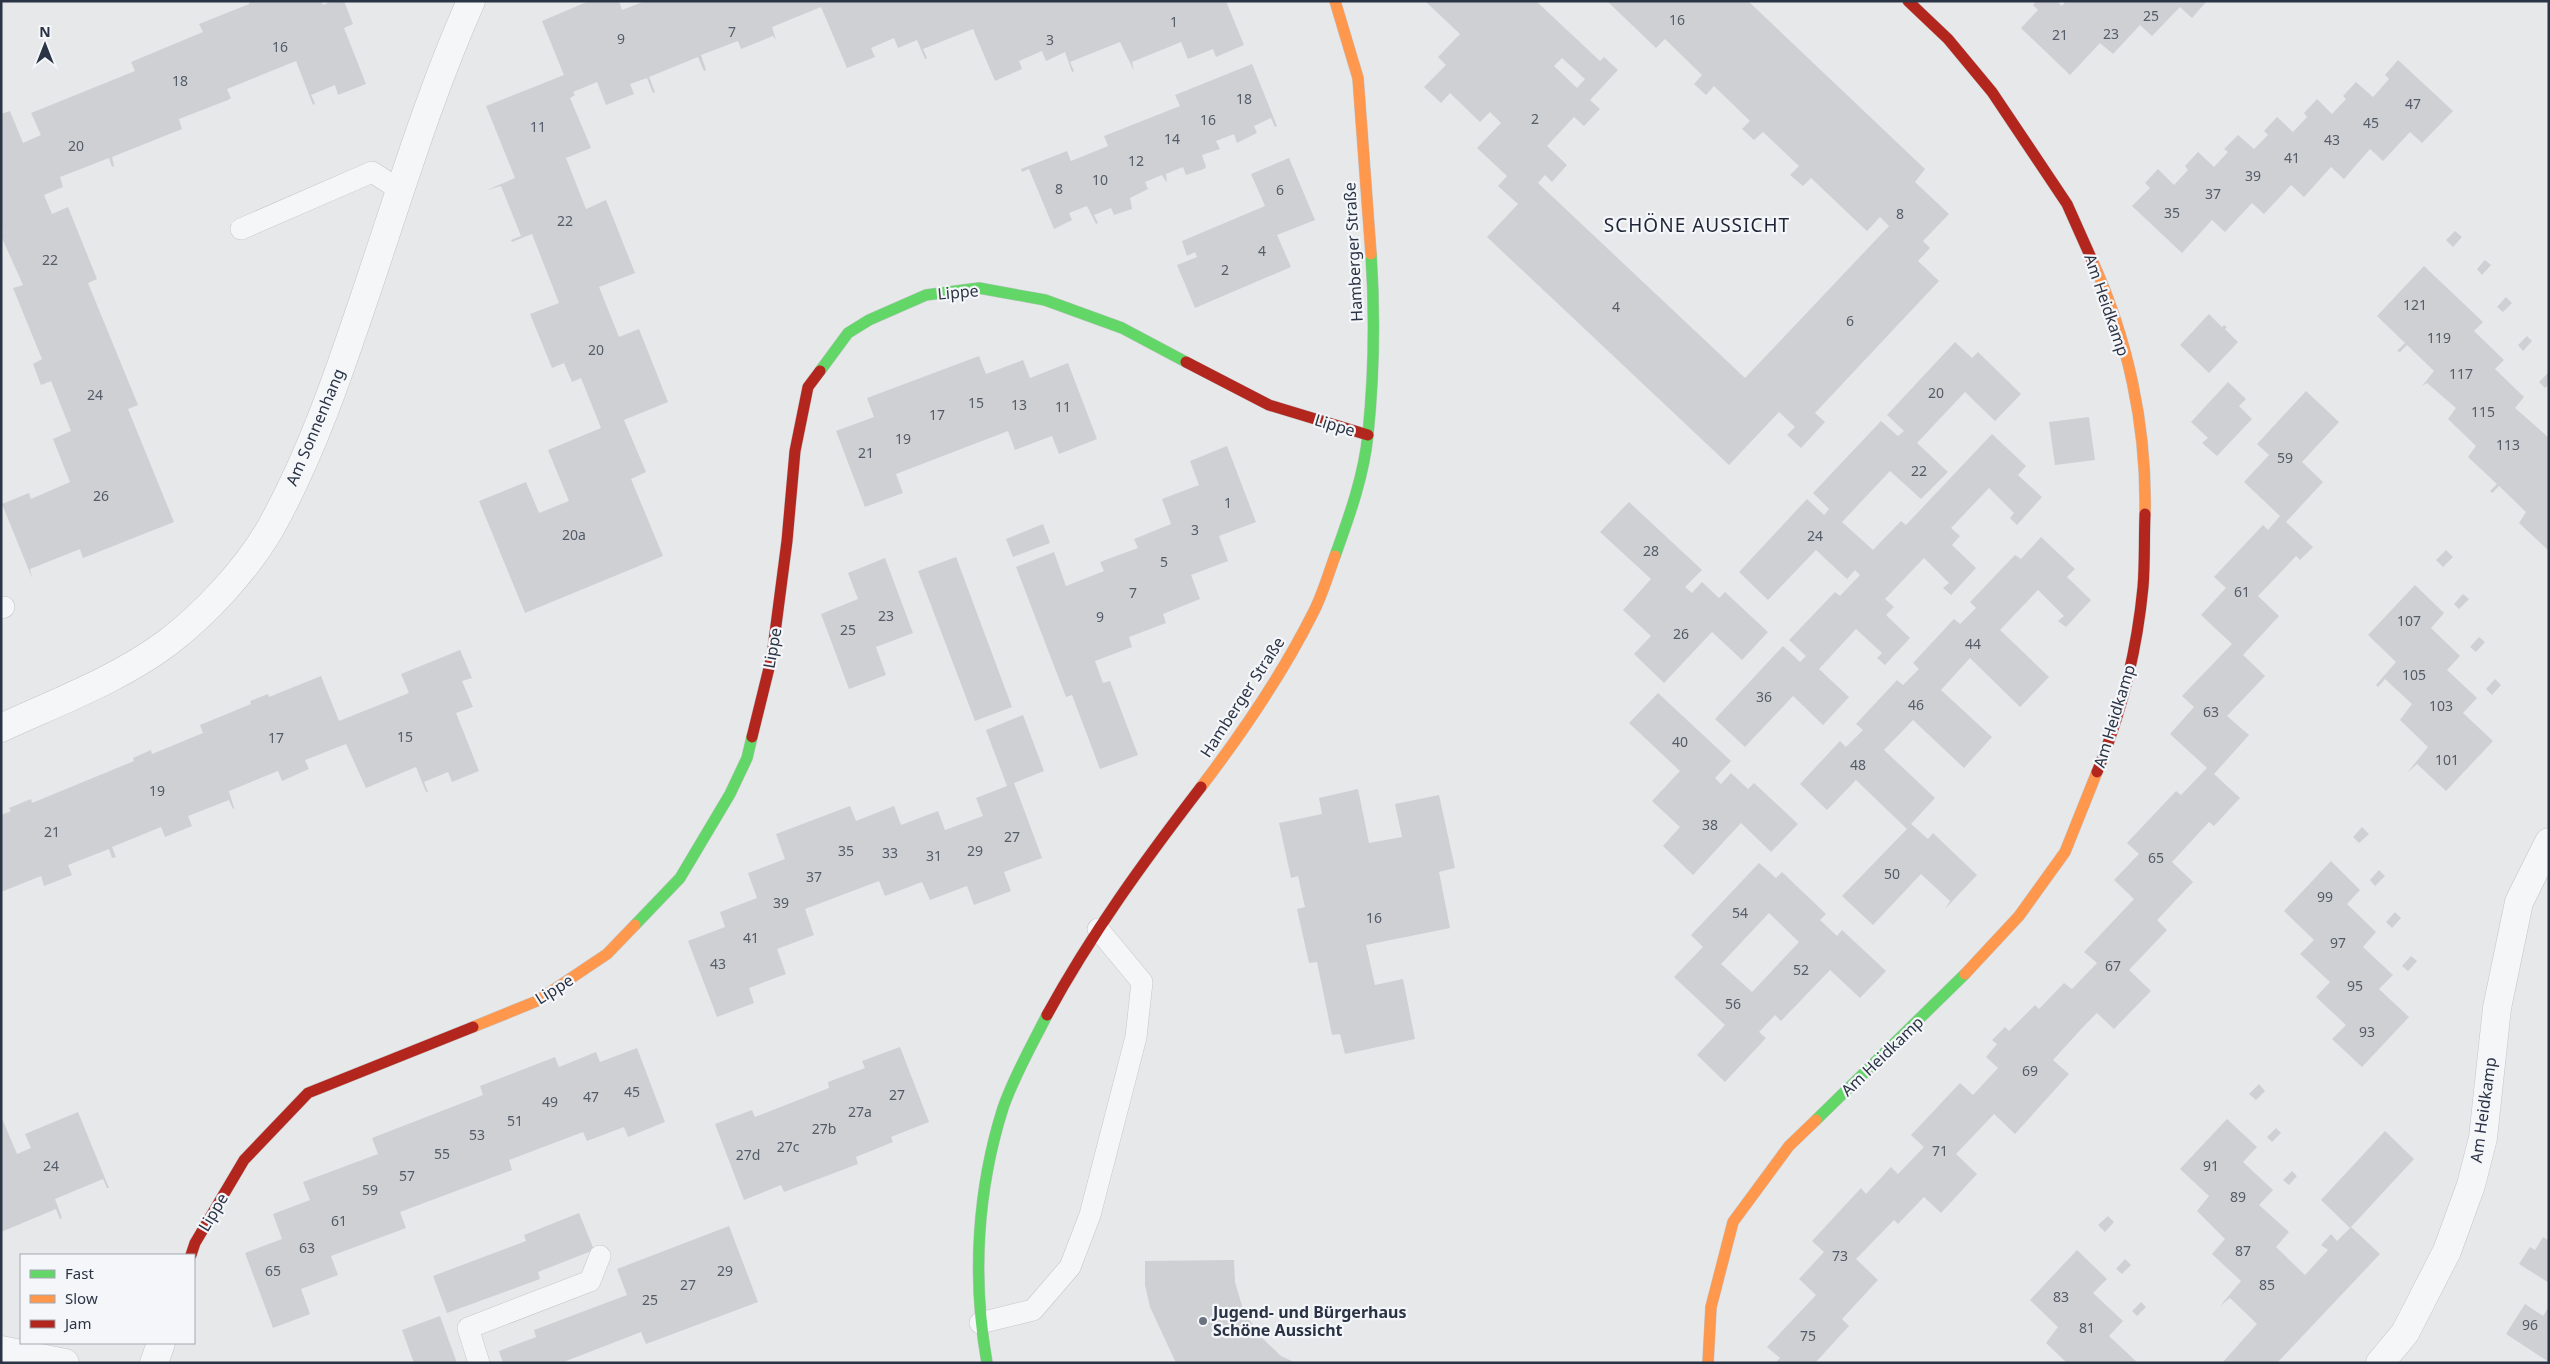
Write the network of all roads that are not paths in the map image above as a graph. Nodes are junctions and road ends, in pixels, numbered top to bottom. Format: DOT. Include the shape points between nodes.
graph roads {
  1 [pos="471,1"];
  2 [pos="1335,1"];
  3 [pos="1908,1"];
  4 [pos="400,190"];
  5 [pos="240,228"];
  6 [pos="1368,435"];
  7 [pos="1,728"];
  8 [pos="2549,842"];
  9 [pos="1098,929"];
  10 [pos="191,1254"];
  11 [pos="600,1256"];
  12 [pos="980,1323"];
  13 [pos="161,1344"];
  14 [pos="1,1350"];
  15 [pos="65,1363"];
  16 [pos="154,1363"];
  17 [pos="479,1363"];
  18 [pos="988,1363"];
  19 [pos="1708,1363"];
  20 [pos="2380,1363"];
  1 -- 4 [label="street, Am Sonnenhang" via="454,38"];
  2 -- 6 [label="street, Hamberger Straße" via="1358,78 1374,303"];
  3 -- 19 [label="street, Am Heidkamp" via="1948,39 1992,92 2067,204 2106,292 2134,385 2145,499 2143,588 2131,665 2110,741 2065,852 2019,916 1956,983 1789,1146 1733,1222 1711,1307"];
  4 -- 5 [label="lane" via="372,172"];
  4 -- 7 [label="street, Am Sonnenhang" via="344,357 309,449 270,530 228,587 169,642 130,669"];
  6 -- 9 [label="street, Hamberger Straße" via="1359,482 1344,531 1305,629 1235,743"];
  6 -- 10 [label="street, Lippe" via="1270,405 1122,328 1045,300 980,288 926,295 868,320 848,333 808,387 795,451 772,656 747,758 730,794 680,878 606,954 537,1001 308,1093 244,1160"];
  8 -- 20 [label="street, Am Heidkamp" via="2519,902 2496,1008 2483,1138 2471,1185 2443,1259 2405,1333"];
  9 -- 12 [label="street, Hamberger Straße" via="1039,1030 1004,1106 990,1156 978,1244"];
  9 -- 12 [label="lane" via="1142,982 1136,1037 1090,1215 1070,1267 1033,1310"];
  11 -- 17 [label="lane" via="590,1281 468,1328"];
  12 -- 18 [label="street, Hamberger Straße"];
  13 -- 16 [label="street"];
  14 -- 15 [label="street"];
}
